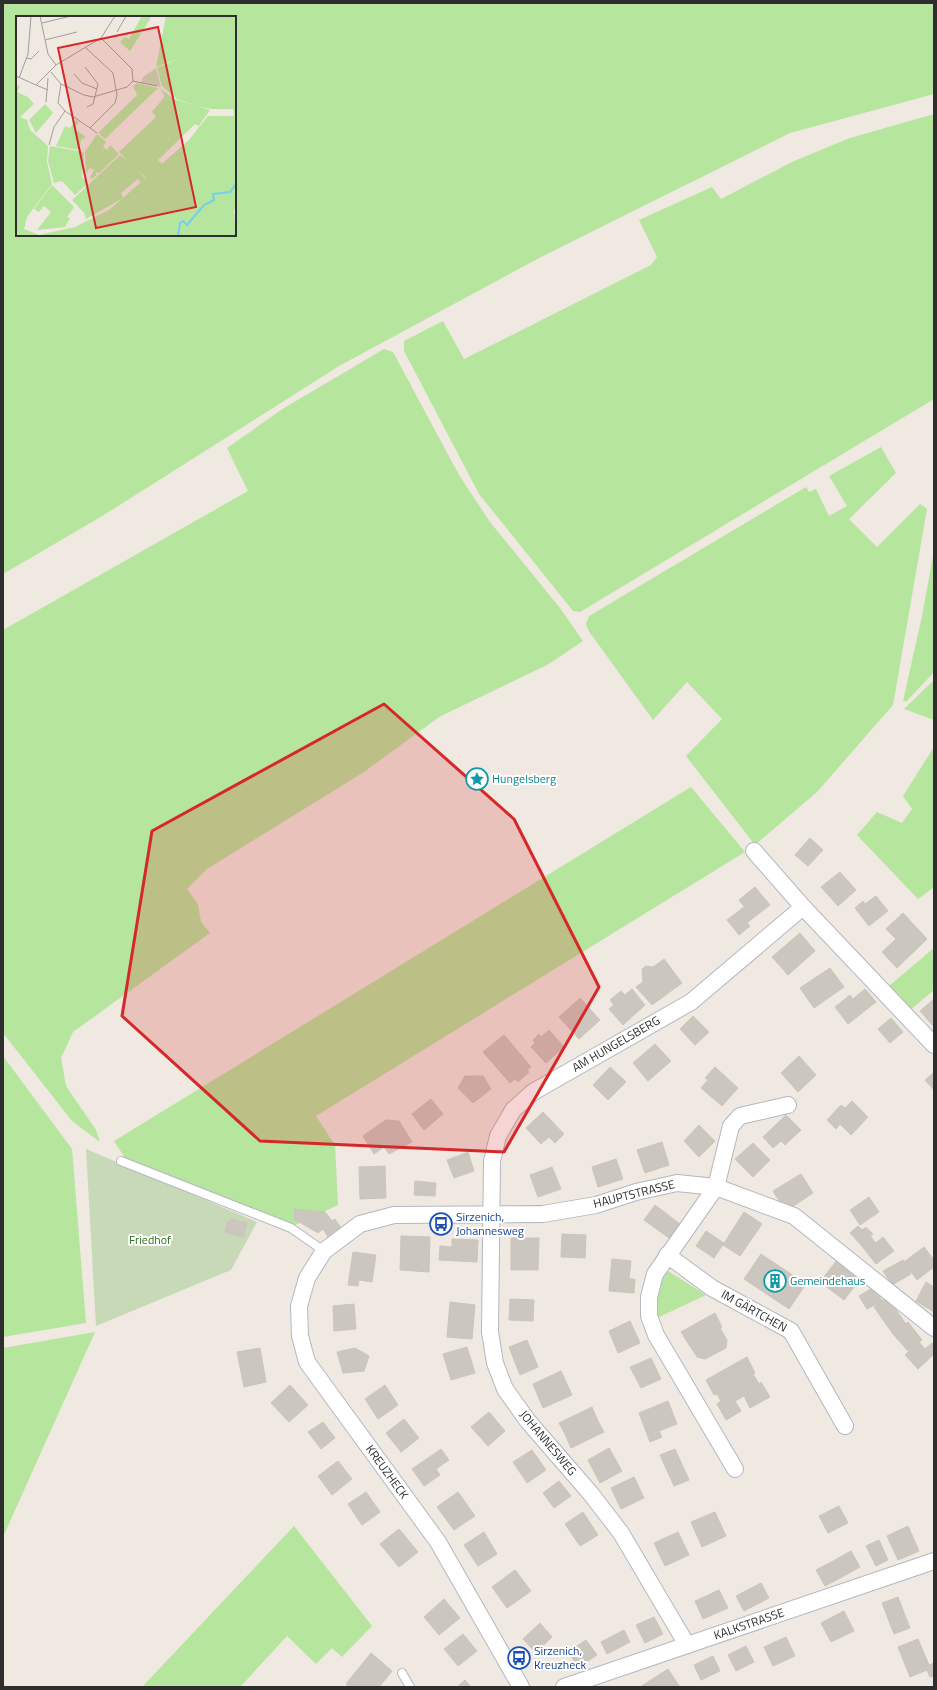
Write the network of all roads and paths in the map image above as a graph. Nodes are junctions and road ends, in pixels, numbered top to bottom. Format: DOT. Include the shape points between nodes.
graph roads {
  1 [pos="754,851"];
  2 [pos="803,907"];
  3 [pos="934,1045"];
  4 [pos="788,1105"];
  5 [pos="121,1161"];
  6 [pos="716,1187"];
  7 [pos="491,1215"];
  8 [pos="324,1251"];
  9 [pos="667,1255"];
  10 [pos="934,1328"];
  11 [pos="845,1426"];
  12 [pos="735,1469"];
  13 [pos="934,1561"];
  14 [pos="687,1645"];
  15 [pos="402,1674"];
  16 [pos="410,1687"];
  17 [pos="521,1687"];
  18 [pos="564,1687"];
  1 -- 2 [label="street"];
  2 -- 3 [label="street"];
  2 -- 7 [label="street, AM HUNGELSBERG" via="691,1002 533,1092 513,1110 498,1136 492,1161"];
  4 -- 6 [label="street" via="740,1116 731,1126"];
  5 -- 8 [label="lane" via="290,1228"];
  6 -- 7 [label="street, HAUPTSTRASSE" via="677,1183 636,1192 596,1205 543,1214"];
  6 -- 9 [label="street"];
  6 -- 10 [label="street, HAUPTSTRASSE" via="794,1216"];
  7 -- 8 [label="street, HAUPTSTRASSE" via="394,1216 360,1224"];
  7 -- 14 [label="street, JOHANNESWEG" via="490,1332 495,1363 505,1389 527,1420 621,1533"];
  8 -- 17 [label="street, KREUZHECK" via="308,1278 299,1306 300,1336 307,1362 438,1542"];
  9 -- 11 [label="street, IM GÄRTCHEN" via="712,1288 791,1331"];
  9 -- 12 [label="street" via="655,1274 648,1297 649,1316 656,1335"];
  13 -- 14 [label="street, KALKSTRASSE"];
  14 -- 18 [label="street, KALKSTRASSE"];
  15 -- 16 [label="lane"];
}
